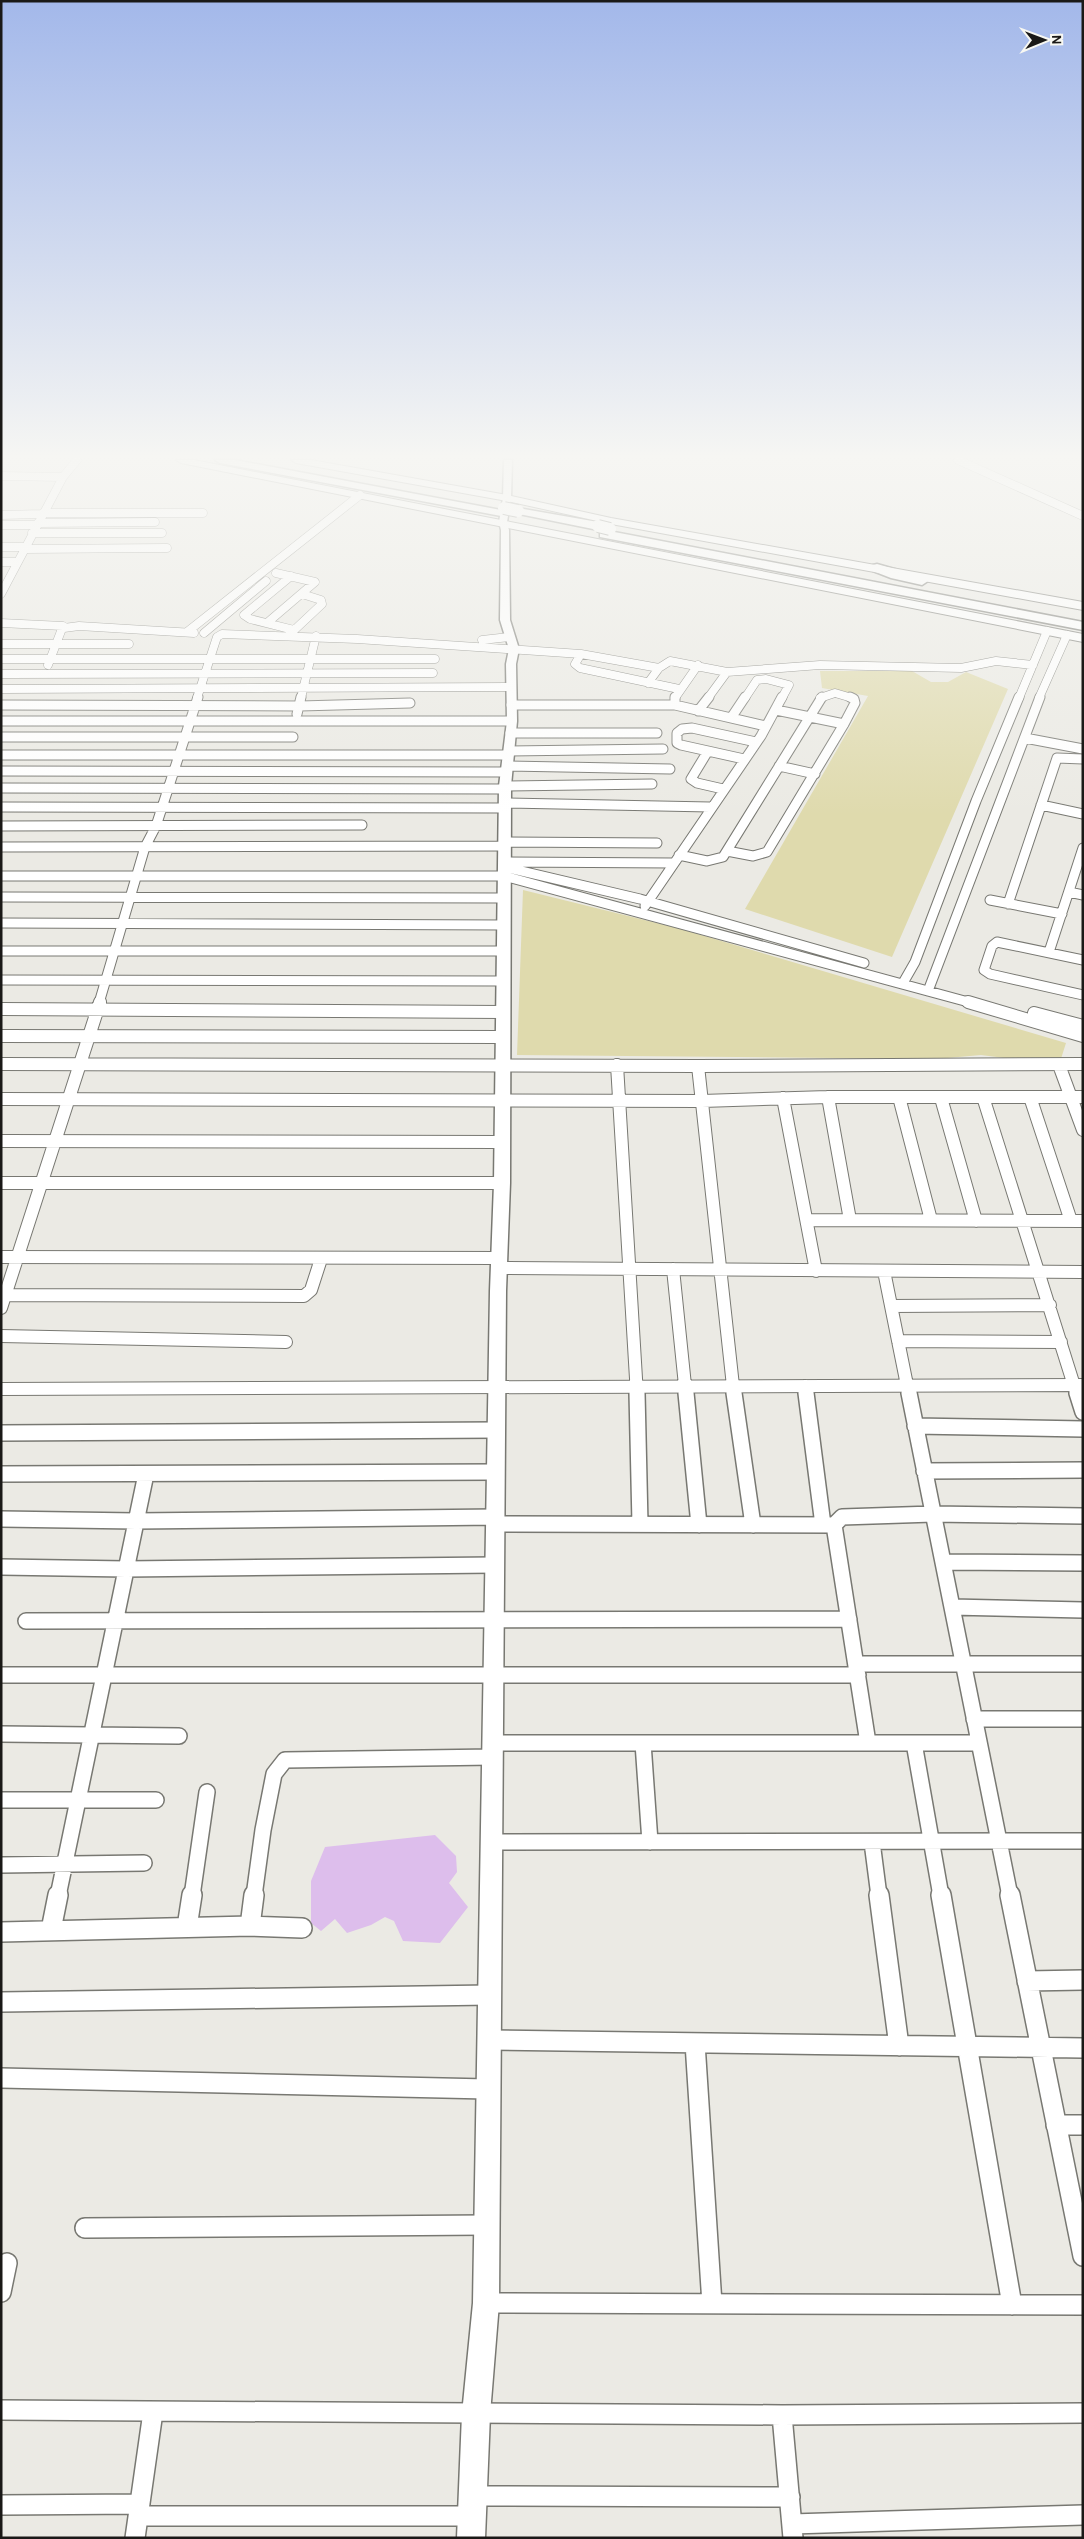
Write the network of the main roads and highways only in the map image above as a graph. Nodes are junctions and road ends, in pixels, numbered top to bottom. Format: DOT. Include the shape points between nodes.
graph roads {
  1 [pos="796,578"];
  2 [pos="854,578"];
  3 [pos="911,578"];
  4 [pos="934,578"];
  5 [pos="843,590"];
  6 [pos="1083,606"];
  7 [pos="1014,609"];
  8 [pos="1083,618"];
  9 [pos="1083,626"];
  10 [pos="1083,638"];
  1 -- 5 [label="main road"];
  2 -- 7 [label="highway"];
  3 -- 7 [label="highway" via="1010,600"];
  4 -- 6 [label="main road"];
  5 -- 7 [label="highway" via="874,592 975,610"];
  5 -- 10 [label="main road"];
  7 -- 8 [label="highway"];
  7 -- 9 [label="highway"];
}
